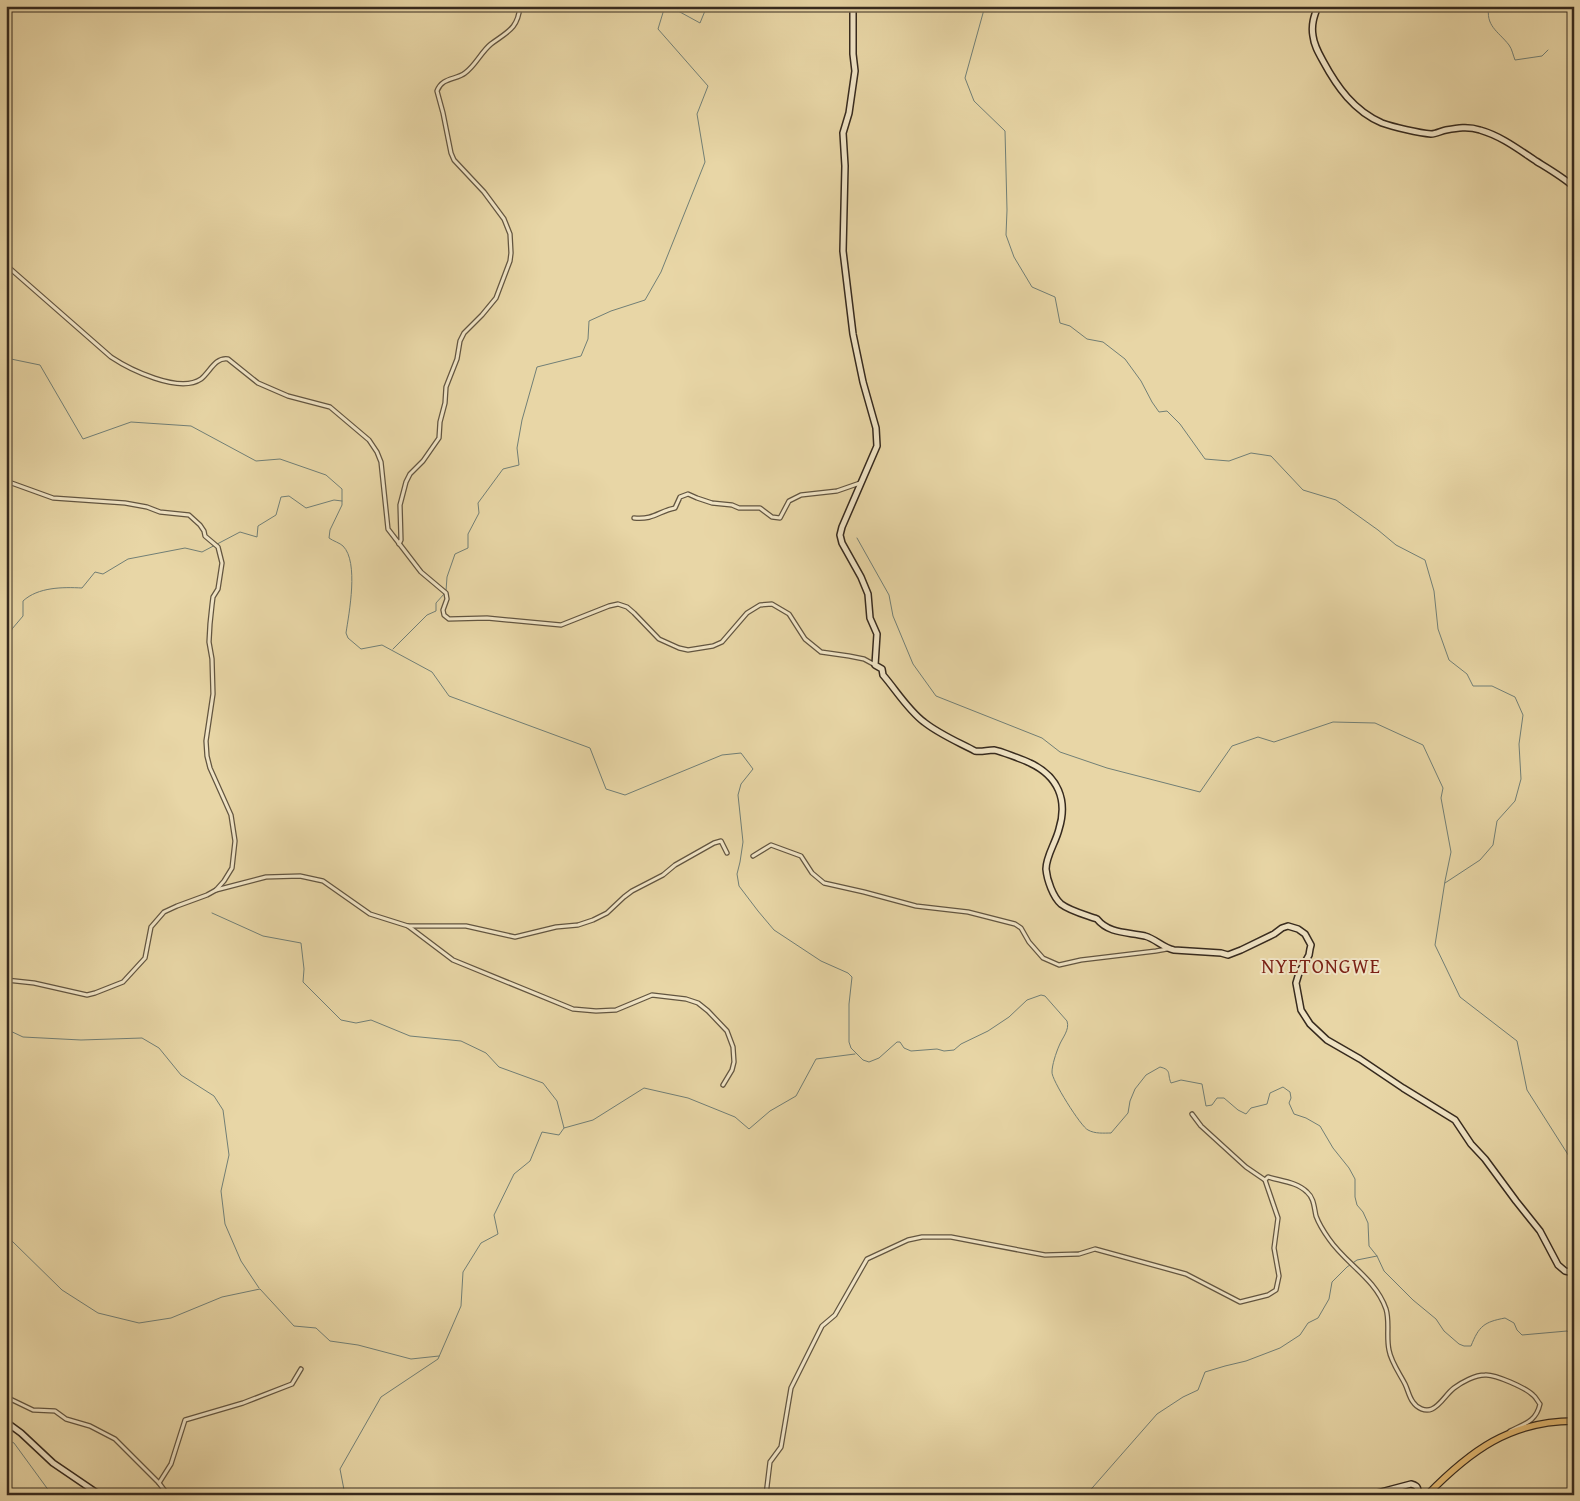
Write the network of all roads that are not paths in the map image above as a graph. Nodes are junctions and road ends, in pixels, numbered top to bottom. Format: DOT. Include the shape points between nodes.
graph roads {
  1 [pos="520,6"];
  2 [pos="853,6"];
  3 [pos="1318,6"];
  4 [pos="1574,187"];
  5 [pos="6,265"];
  6 [pos="6,481"];
  7 [pos="862,482"];
  8 [pos="634,518"];
  9 [pos="399,544"];
  10 [pos="875,665"];
  11 [pos="727,853"];
  12 [pos="753,856"];
  13 [pos="216,890"];
  14 [pos="408,926"];
  15 [pos="1167,948"];
  16 [pos="6,980"];
  17 [pos="1574,981"];
  18 [pos="1574,999"];
  19 [pos="1574,1054"];
  20 [pos="1574,1079"];
  21 [pos="723,1085"];
  22 [pos="1192,1114"];
  23 [pos="1265,1180"];
  24 [pos="1574,1273"];
  25 [pos="301,1369"];
  26 [pos="6,1397"];
  27 [pos="1574,1421"];
  28 [pos="6,1422"];
  29 [pos="1490,1442"];
  30 [pos="159,1483"];
  31 [pos="100,1495"];
  32 [pos="168,1495"];
  33 [pos="766,1495"];
  34 [pos="1366,1495"];
  35 [pos="1416,1495"];
  36 [pos="1427,1495"];
  1 -- 9 [label="street" via="511,30 491,44 465,73 443,82 437,90 450,153 504,219 510,234 511,253 496,298 460,341 446,387 439,438 406,482 400,505"];
  2 -- 7 [label="street" via="855,71 843,133 843,250 853,334 878,440"];
  3 -- 4 [label="street" via="1312,34 1315,46 1340,89 1362,111 1383,123 1422,132 1434,134 1462,127 1491,133"];
  5 -- 9 [label="street" via="110,357 143,375 170,383 188,383 200,380 216,362 228,359 258,383 288,396 330,407 369,440 378,452 388,529"];
  6 -- 13 [label="street" via="53,498 125,502 160,512 188,515 218,547 222,563 210,624 213,694 206,741 210,768 230,814 235,842 232,868"];
  7 -- 8 [label="street" via="789,501 780,518 760,508 712,503 688,494 680,497 675,508 648,518"];
  7 -- 10 [label="street" via="840,535 868,594 870,618 877,634"];
  9 -- 10 [label="street" via="421,572 446,593 443,610 449,619 487,618 561,625 618,604 627,607 663,642 688,650 722,642 747,613 772,604 789,614 805,639 821,652 864,659"];
  10 -- 15 [label="street" via="882,668 883,675 914,713 939,732 975,751 993,750 1030,762 1057,785 1062,800 1062,816 1046,869 1061,904 1120,933 1145,936"];
  11 -- 14 [label="street" via="721,840 714,843 628,894 607,913 578,925 514,937 466,926"];
  12 -- 15 [label="street" via="771,846 801,856 812,873 824,882 916,906 968,912 1015,924 1043,958 1059,965"];
  13 -- 14 [label="street" via="266,876 300,876 323,881 370,914"];
  13 -- 16 [label="street" via="164,912 151,927 145,958 123,982 108,989 87,995"];
  14 -- 21 [label="street" via="453,960 573,1009 616,1010 652,995 698,1003 727,1031 733,1048 732,1070"];
  15 -- 24 [label="street" via="1228,955 1288,926 1306,934 1309,956 1296,983 1301,1010 1310,1024 1327,1040 1455,1120 1540,1231 1558,1265"];
  17 -- 18 [label="street"];
  19 -- 20 [label="street"];
  22 -- 23 [label="street" via="1246,1167"];
  23 -- 29 [label="street" via="1288,1182 1309,1193 1329,1240 1368,1279 1386,1310 1389,1352 1419,1408 1433,1409 1454,1388 1485,1374 1509,1381 1533,1394 1540,1404 1538,1414"];
  23 -- 33 [label="street" via="1278,1218 1274,1248 1279,1279 1276,1290 1268,1295 1240,1302 1186,1274 1095,1249 1079,1254 1045,1255 951,1237 922,1236 867,1259 835,1314 822,1326 791,1388 781,1447 770,1462"];
  25 -- 30 [label="street" via="292,1384 185,1420 171,1464"];
  26 -- 30 [label="street" via="33,1410 55,1411 66,1419 90,1426 115,1439"];
  27 -- 29 [label="main road" via="1537,1424"];
  28 -- 31 [label="street" via="53,1463"];
  29 -- 36 [label="main road" via="1458,1465"];
  30 -- 32 [label="street"];
  34 -- 35 [label="street" via="1414,1484 1418,1488"];
}
